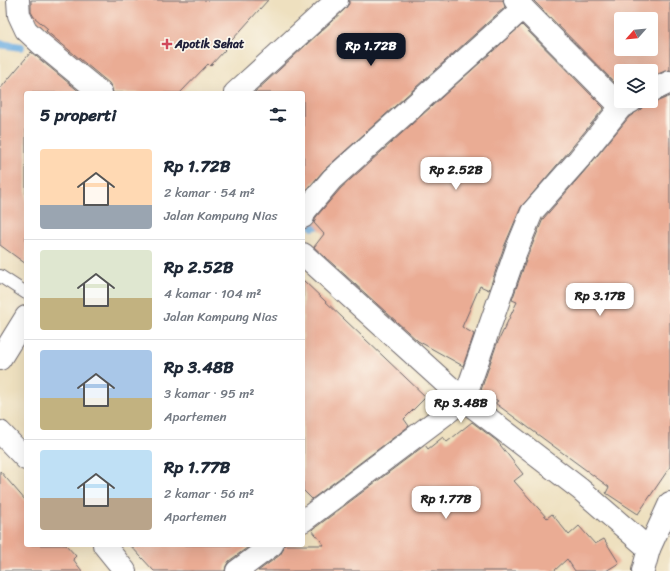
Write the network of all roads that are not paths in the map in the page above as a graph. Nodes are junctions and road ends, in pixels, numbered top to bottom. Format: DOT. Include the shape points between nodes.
graph roads {
  1 [pos="18,0"];
  2 [pos="337,0"];
  3 [pos="519,4"];
  4 [pos="670,82"];
  5 [pos="658,88"];
  6 [pos="99,91"];
  7 [pos="237,91"];
  8 [pos="614,93"];
  9 [pos="623,108"];
  10 [pos="305,211"];
  11 [pos="305,256"];
  12 [pos="0,276"];
  13 [pos="24,291"];
  14 [pos="24,320"];
  15 [pos="0,359"];
  16 [pos="464,400"];
  17 [pos="0,432"];
  18 [pos="24,457"];
  19 [pos="670,503"];
  20 [pos="305,519"];
  21 [pos="106,547"];
  22 [pos="269,547"];
  23 [pos="649,549"];
  24 [pos="125,571"];
  25 [pos="237,571"];
  26 [pos="643,571"];
  1 -- 6 [label="street" via="19,15 26,30"];
  2 -- 7 [label="street"];
  3 -- 8 [label="street"];
  3 -- 10 [label="street" via="332,179"];
  4 -- 5 [label="street"];
  9 -- 16 [label="street" via="532,212"];
  11 -- 16 [label="street"];
  12 -- 13 [label="lane"];
  14 -- 15 [label="street"];
  16 -- 20 [label="street"];
  16 -- 23 [label="street" via="580,488"];
  17 -- 18 [label="street"];
  19 -- 23 [label="street"];
  21 -- 24 [label="street"];
  22 -- 25 [label="street"];
  23 -- 26 [label="street"];
}
